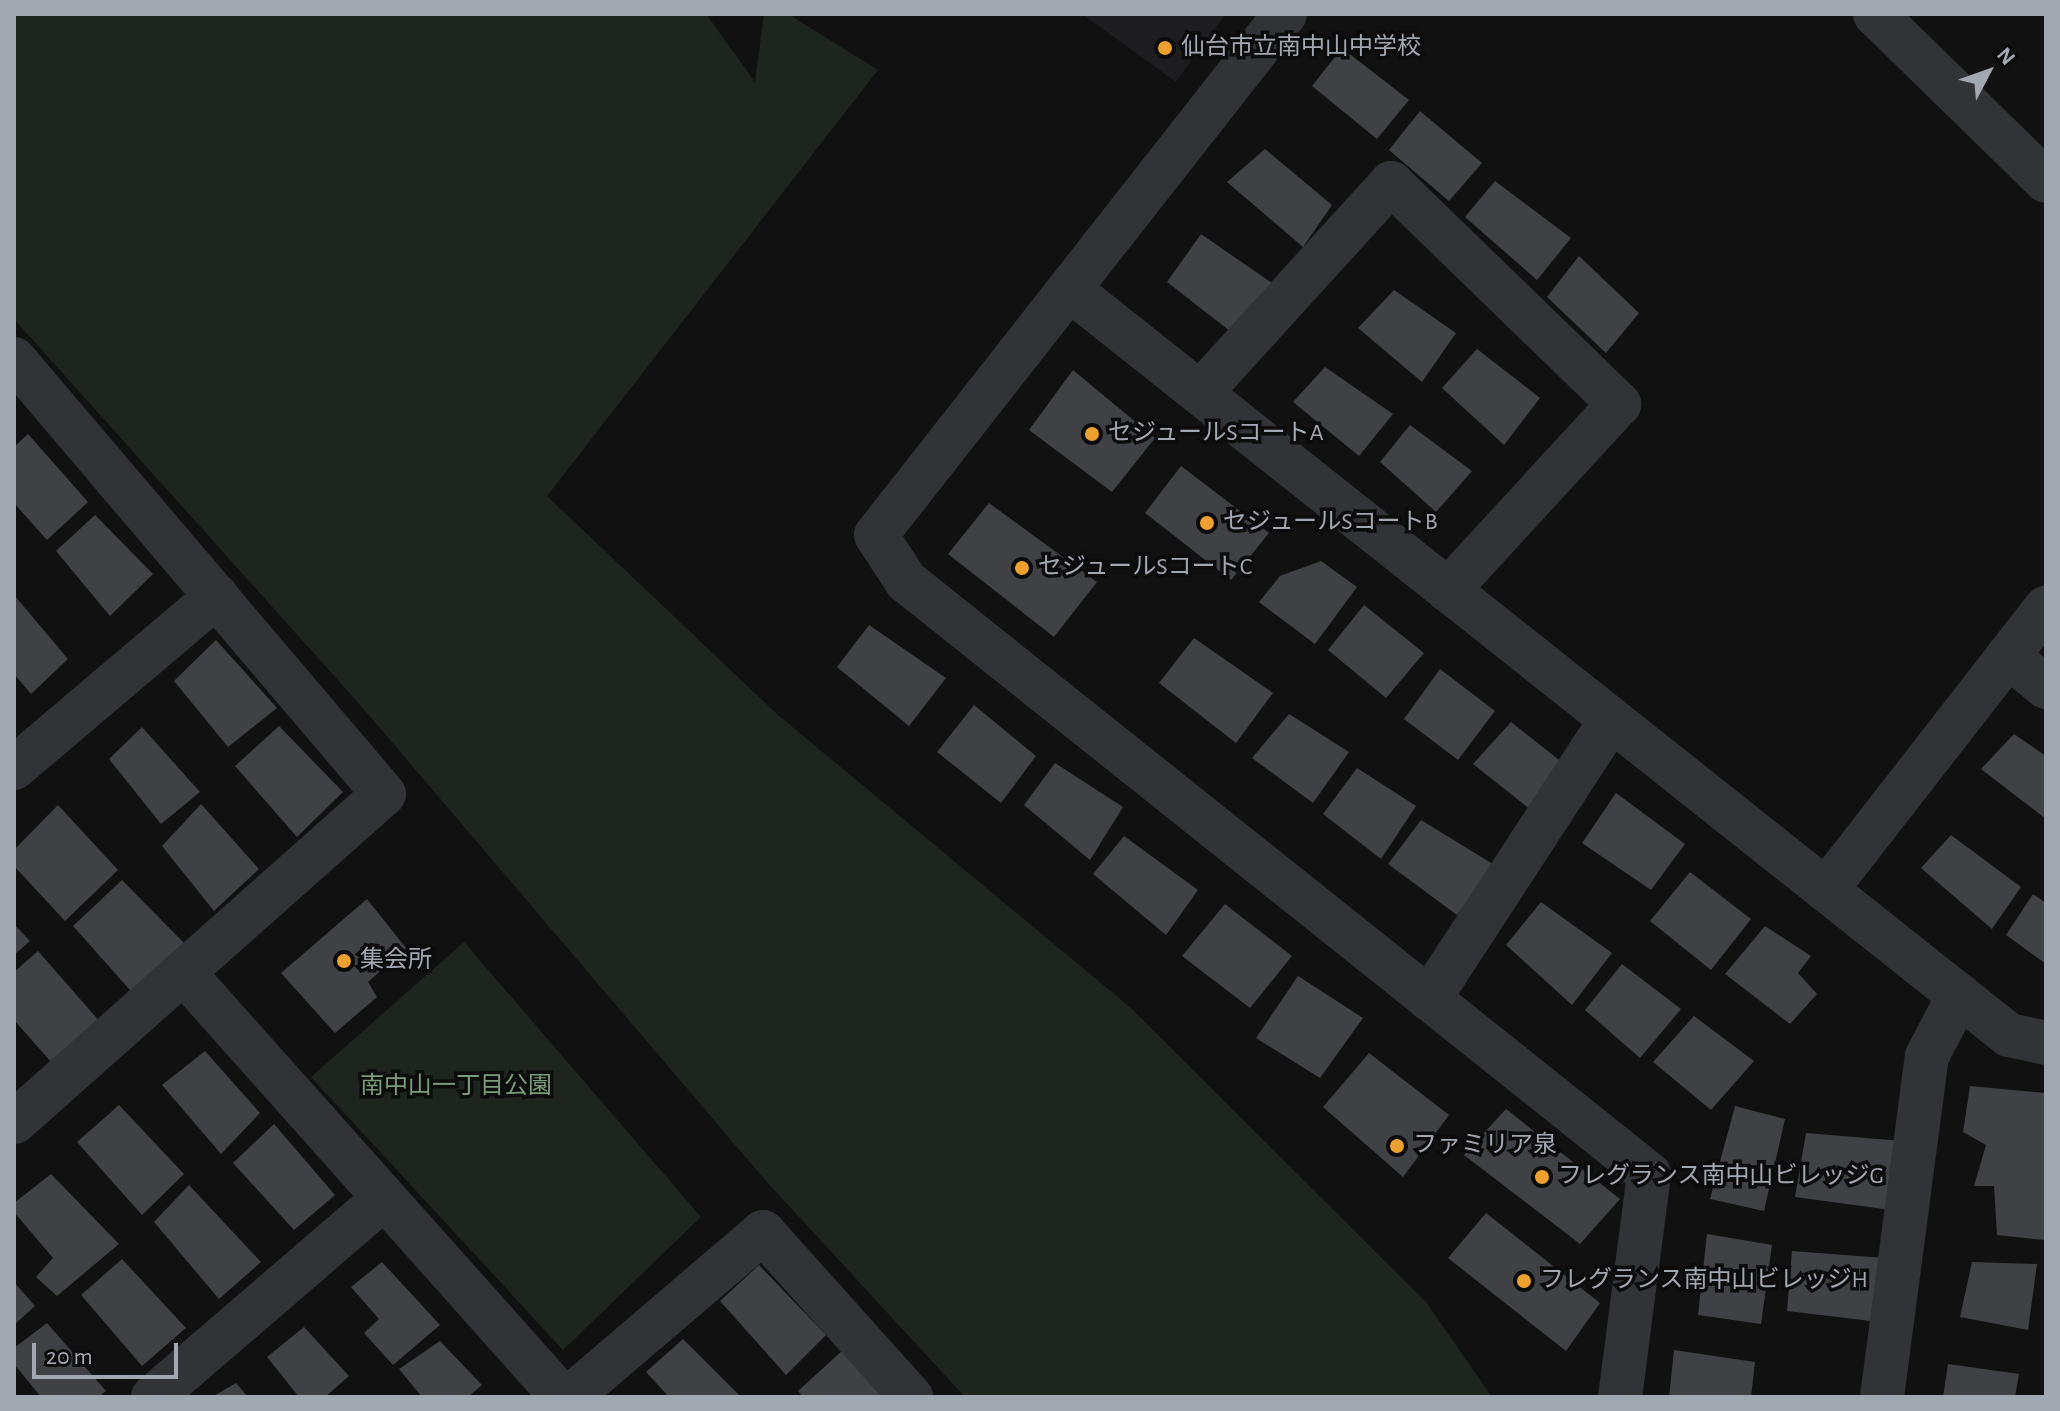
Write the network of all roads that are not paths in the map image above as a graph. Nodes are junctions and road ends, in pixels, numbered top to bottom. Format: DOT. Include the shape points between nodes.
graph roads {
  1 [pos="1285,14"];
  2 [pos="1875,14"];
  3 [pos="2046,181"];
  4 [pos="1069,289"];
  5 [pos="14,359"];
  6 [pos="1200,393"];
  7 [pos="1448,590"];
  8 [pos="217,596"];
  9 [pos="2046,607"];
  10 [pos="2008,656"];
  11 [pos="2046,687"];
  12 [pos="1611,720"];
  13 [pos="14,768"];
  14 [pos="1826,890"];
  15 [pos="183,972"];
  16 [pos="1959,995"];
  17 [pos="1429,999"];
  18 [pos="2046,1043"];
  19 [pos="14,1122"];
  20 [pos="384,1198"];
  21 [pos="153,1397"];
  22 [pos="562,1397"];
  23 [pos="570,1397"];
  24 [pos="911,1397"];
  25 [pos="1620,1397"];
  26 [pos="1882,1397"];
  1 -- 4 [label="street"];
  2 -- 3 [label="street"];
  4 -- 6 [label="street"];
  4 -- 17 [label="street" via="876,535 906,581"];
  5 -- 8 [label="street"];
  6 -- 7 [label="street"];
  6 -- 7 [label="street" via="1391,183 1619,404"];
  7 -- 12 [label="street"];
  8 -- 13 [label="street"];
  8 -- 15 [label="street" via="384,794"];
  9 -- 10 [label="street"];
  10 -- 11 [label="street"];
  10 -- 14 [label="street"];
  12 -- 14 [label="street"];
  12 -- 17 [label="street"];
  14 -- 16 [label="street"];
  15 -- 19 [label="street"];
  15 -- 20 [label="street"];
  16 -- 18 [label="street" via="2009,1035"];
  16 -- 26 [label="street" via="1927,1056"];
  17 -- 25 [label="street" via="1649,1174"];
  20 -- 21 [label="street"];
  20 -- 22 [label="street"];
  23 -- 24 [label="street" via="763,1232"];
}
